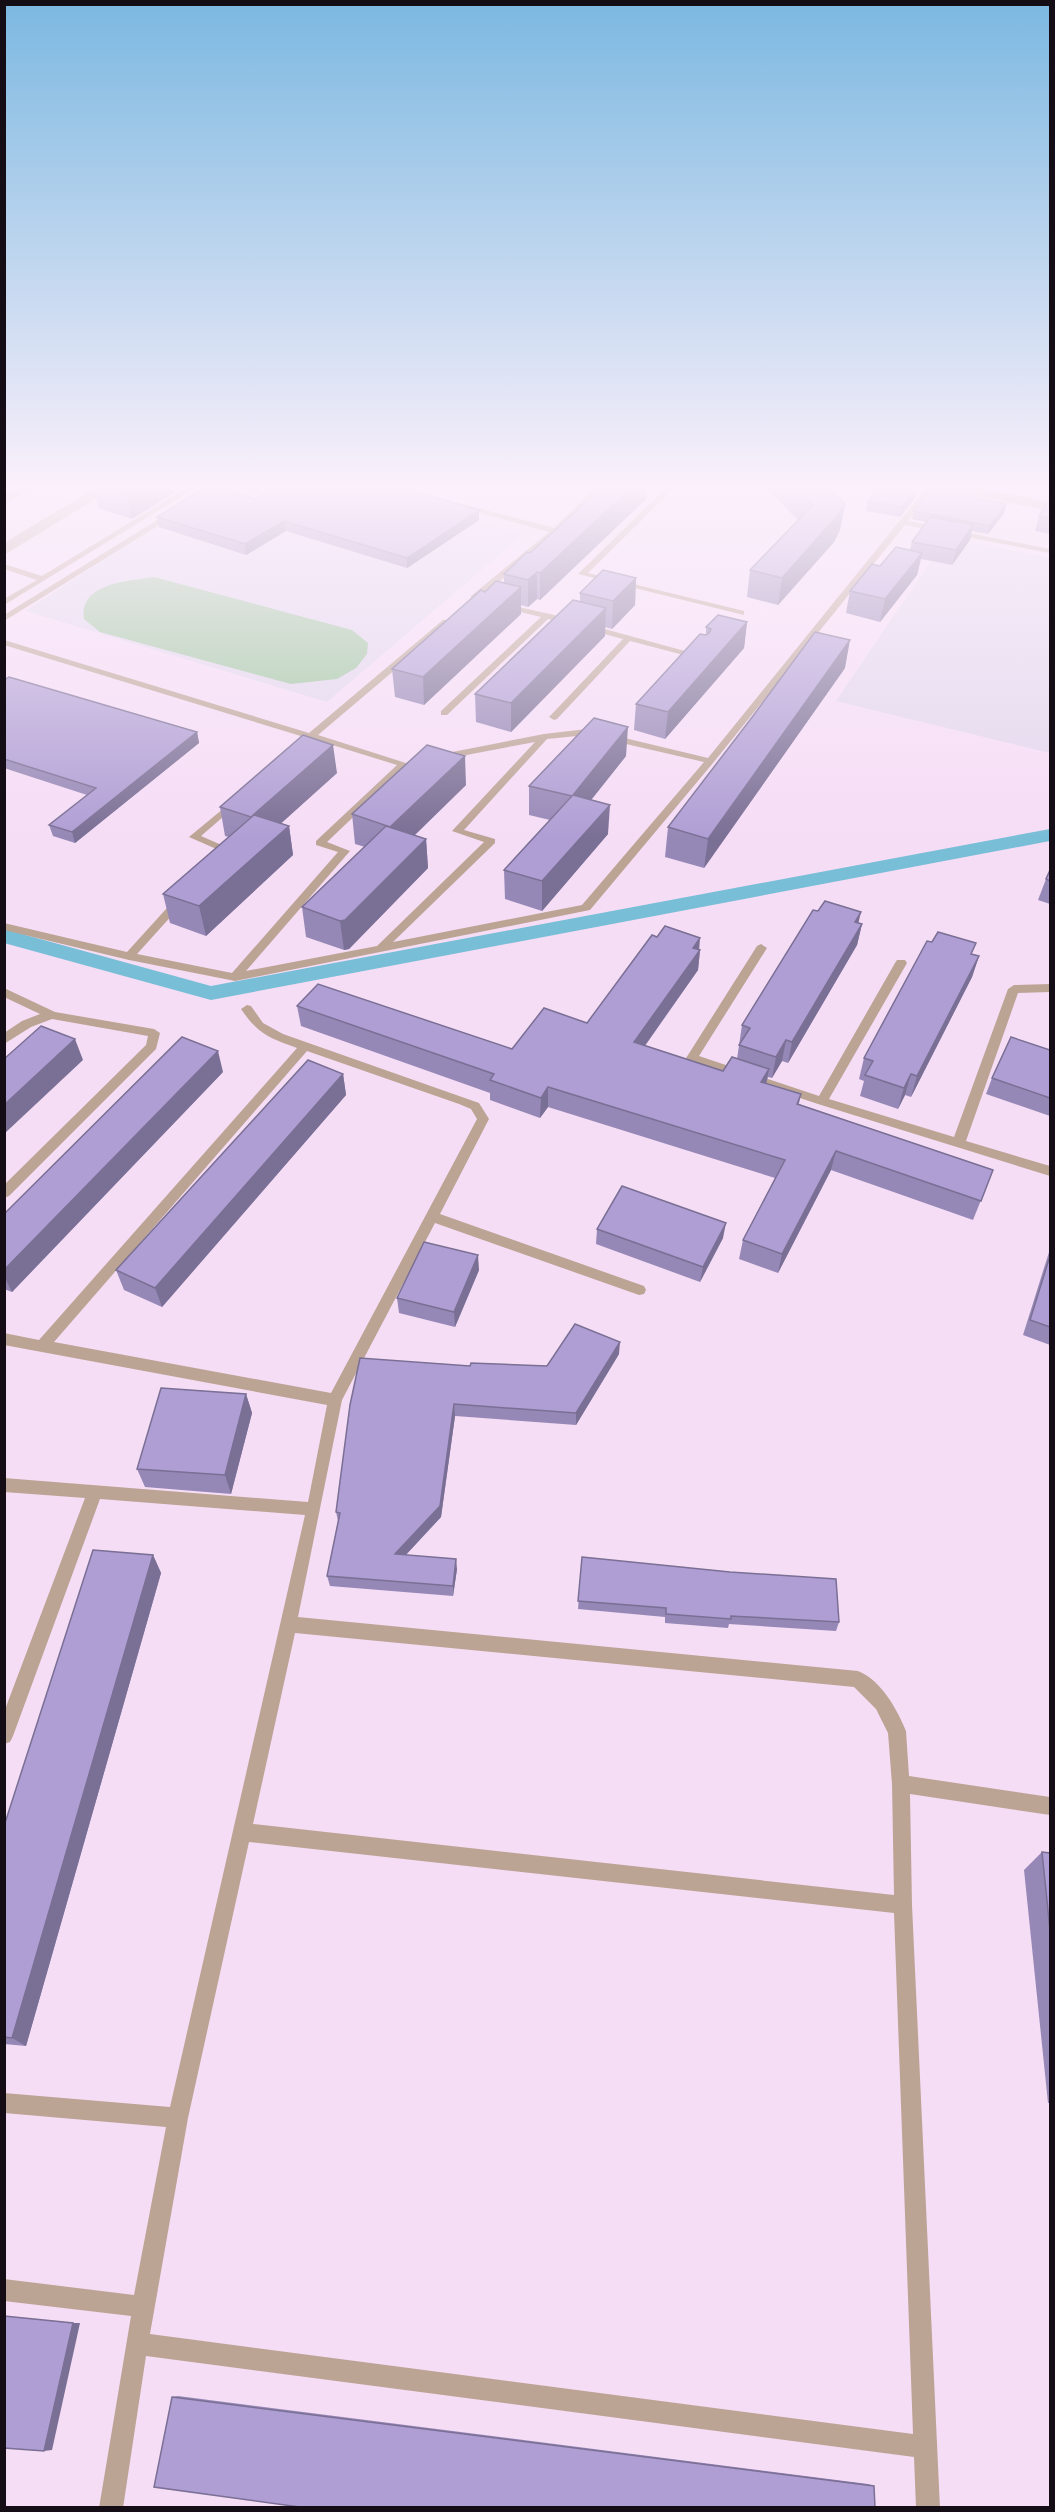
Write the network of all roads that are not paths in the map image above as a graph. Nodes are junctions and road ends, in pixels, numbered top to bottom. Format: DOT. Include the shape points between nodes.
graph roads {
  1 [pos="28,604"];
  2 [pos="499,604"];
  3 [pos="705,604"];
  4 [pos="837,604"];
  5 [pos="456,613"];
  6 [pos="741,613"];
  7 [pos="547,616"];
  8 [pos="4,619"];
  9 [pos="628,638"];
  10 [pos="4,642"];
  11 [pos="702,657"];
  12 [pos="444,713"];
  13 [pos="554,717"];
  14 [pos="311,736"];
  15 [pos="544,737"];
  16 [pos="293,752"];
  17 [pos="427,760"];
  18 [pos="416,762"];
  19 [pos="710,762"];
  20 [pos="404,764"];
  21 [pos="239,798"];
  22 [pos="212,866"];
  23 [pos="190,890"];
  24 [pos="4,926"];
  25 [pos="381,948"];
  26 [pos="761,948"];
  27 [pos="129,956"];
  28 [pos="901,963"];
  29 [pos="235,977"];
  30 [pos="1050,988"];
  31 [pos="4,992"];
  32 [pos="247,1009"];
  33 [pos="52,1015"];
  34 [pos="4,1040"];
  35 [pos="305,1046"];
  36 [pos="822,1101"];
  37 [pos="959,1142"];
  38 [pos="1050,1171"];
  39 [pos="4,1193"];
  40 [pos="431,1216"];
  41 [pos="639,1290"];
  42 [pos="4,1340"];
  43 [pos="42,1346"];
  44 [pos="335,1400"];
  45 [pos="4,1485"];
  46 [pos="95,1492"];
  47 [pos="314,1509"];
  48 [pos="287,1624"];
  49 [pos="4,1736"];
  50 [pos="901,1784"];
  51 [pos="1050,1806"];
  52 [pos="242,1832"];
  53 [pos="903,1905"];
  54 [pos="4,2103"];
  55 [pos="178,2118"];
  56 [pos="4,2290"];
  57 [pos="143,2307"];
  58 [pos="139,2344"];
  59 [pos="926,2447"];
  60 [pos="111,2508"];
  61 [pos="928,2508"];
  1 -- 8 [label="lane"];
  2 -- 7 [label="lane"];
  3 -- 6 [label="lane"];
  4 -- 19 [label="lane"];
  5 -- 14 [label="lane"];
  7 -- 9 [label="lane"];
  7 -- 12 [label="lane"];
  9 -- 11 [label="lane"];
  9 -- 13 [label="lane"];
  10 -- 14 [label="lane"];
  14 -- 16 [label="lane"];
  14 -- 20 [label="lane"];
  15 -- 17 [label="lane"];
  15 -- 19 [label="lane" via="587,732"];
  15 -- 25 [label="lane" via="457,831 491,841"];
  18 -- 20 [label="lane"];
  19 -- 25 [label="lane" via="586,908"];
  20 -- 29 [label="lane" via="320,843 345,851"];
  21 -- 22 [label="lane" via="194,837 228,850"];
  23 -- 27 [label="lane"];
  24 -- 27 [label="lane"];
  25 -- 29 [label="lane"];
  26 -- 36 [label="lane" via="692,1058"];
  27 -- 29 [label="lane"];
  28 -- 36 [label="lane"];
  30 -- 37 [label="lane" via="1014,989"];
  31 -- 33 [label="lane"];
  32 -- 35 [label="lane" via="259,1026"];
  33 -- 34 [label="lane" via="38,1017"];
  33 -- 39 [label="lane" via="154,1033 152,1047"];
  35 -- 40 [label="lane" via="475,1106 483,1119"];
  35 -- 43 [label="lane"];
  36 -- 37 [label="lane"];
  37 -- 38 [label="lane"];
  40 -- 41 [label="lane"];
  40 -- 44 [label="lane"];
  42 -- 43 [label="lane"];
  43 -- 44 [label="lane"];
  44 -- 47 [label="lane"];
  45 -- 46 [label="lane"];
  46 -- 47 [label="lane"];
  46 -- 49 [label="lane"];
  47 -- 48 [label="lane"];
  48 -- 50 [label="lane" via="858,1679 882,1702 897,1731"];
  48 -- 52 [label="lane"];
  50 -- 51 [label="lane"];
  50 -- 53 [label="lane"];
  52 -- 53 [label="lane"];
  52 -- 55 [label="lane"];
  53 -- 59 [label="lane"];
  54 -- 55 [label="lane"];
  55 -- 57 [label="lane"];
  56 -- 57 [label="lane"];
  57 -- 58 [label="lane"];
  58 -- 59 [label="lane"];
  58 -- 60 [label="lane"];
  59 -- 61 [label="lane"];
}
